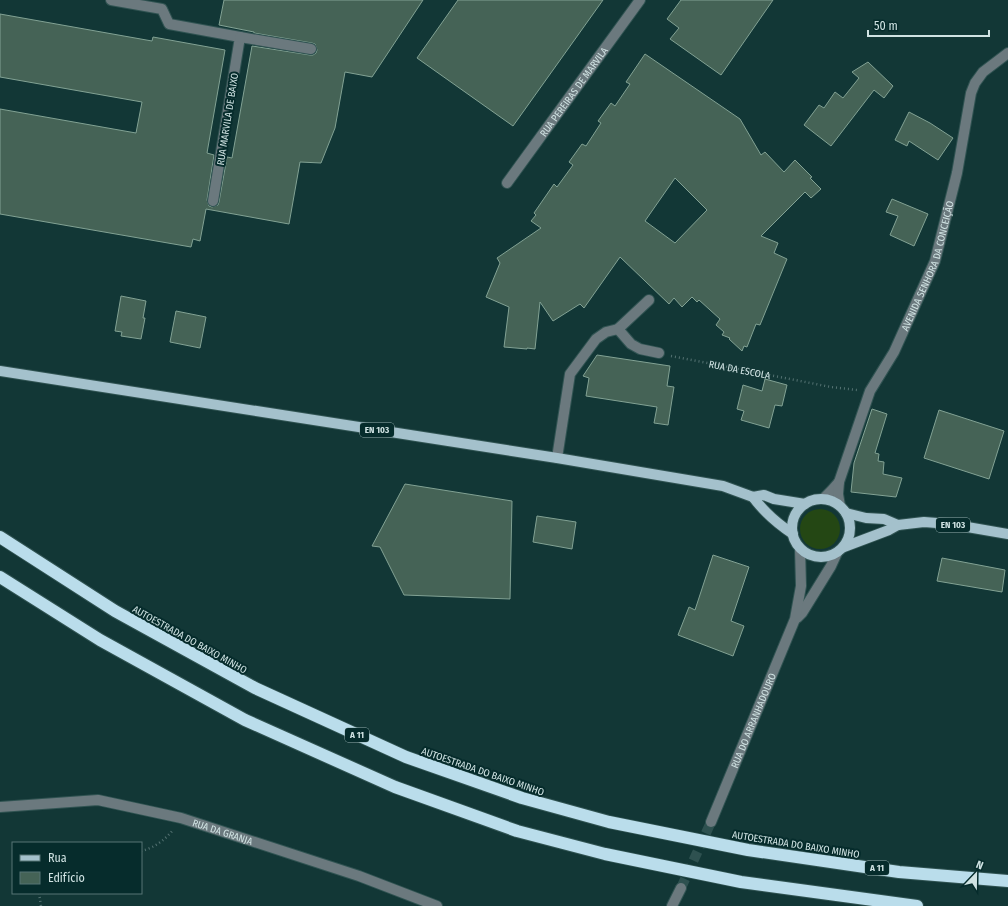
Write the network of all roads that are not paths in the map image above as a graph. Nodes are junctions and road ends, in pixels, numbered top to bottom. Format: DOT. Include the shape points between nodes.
graph roads {
  1 [pos="111,0"];
  2 [pos="640,0"];
  3 [pos="162,4"];
  4 [pos="240,37"];
  5 [pos="311,49"];
  6 [pos="1008,53"];
  7 [pos="507,183"];
  8 [pos="213,201"];
  9 [pos="649,300"];
  10 [pos="618,329"];
  11 [pos="659,353"];
  12 [pos="0,371"];
  13 [pos="557,458"];
  14 [pos="839,482"];
  15 [pos="753,497"];
  16 [pos="823,499"];
  17 [pos="805,504"];
  18 [pos="843,510"];
  19 [pos="898,525"];
  20 [pos="792,534"];
  21 [pos="1008,534"];
  22 [pos="0,537"];
  23 [pos="800,548"];
  24 [pos="840,550"];
  25 [pos="0,577"];
  26 [pos="795,619"];
  27 [pos="0,807"];
  28 [pos="711,822"];
  29 [pos="1008,881"];
  30 [pos="681,888"];
  31 [pos="437,906"];
  32 [pos="672,906"];
  33 [pos="917,906"];
  1 -- 3 [label="street"];
  2 -- 7 [label="street, RUA PEREIRAS DE MARVILA"];
  3 -- 4 [label="street" via="169,24"];
  4 -- 5 [label="street"];
  4 -- 8 [label="street, RUA MARVILA DE BAIXO"];
  6 -- 14 [label="street, AVENIDA SENHORA DA CONCEIÇÃO" via="982,72 975,82 957,173 935,261 894,352 870,391"];
  9 -- 10 [label="street"];
  10 -- 11 [label="street" via="631,344 640,349"];
  10 -- 13 [label="street" via="606,332 596,339 570,374"];
  12 -- 13 [label="main road, EN 103"];
  13 -- 15 [label="main road, EN 103" via="723,486"];
  14 -- 16 [label="street, AVENIDA SENHORA DA CONCEIÇÃO"];
  14 -- 18 [label="street, AVENIDA SENHORA DA CONCEIÇÃO" via="838,494"];
  15 -- 17 [label="main road, EN 103" via="764,495"];
  15 -- 20 [label="main road, EN 103" via="778,524"];
  16 -- 17 [label="main road, EN 103"];
  16 -- 18 [label="main road, EN 103" via="829,500"];
  17 -- 20 [label="main road" via="793,519"];
  18 -- 19 [label="main road, EN 103" via="866,518 884,519"];
  18 -- 24 [label="main road" via="850,521 850,530 848,539"];
  19 -- 21 [label="main road, EN 103" via="924,522"];
  19 -- 24 [label="main road, EN 103"];
  20 -- 23 [label="main road, EN 103"];
  22 -- 29 [label="highway, AUTOESTRADA DO BAIXO MINHO / A 11" via="115,611 255,688 406,757 522,798 609,822 748,850 899,872"];
  23 -- 24 [label="main road, EN 103" via="809,555 820,558 832,556"];
  23 -- 26 [label="street, RUA DO ARRANHADOURO" via="801,586"];
  24 -- 26 [label="street, RUA DO ARRANHADOURO" via="802,613"];
  25 -- 33 [label="highway" via="100,640 245,720 394,787 517,831 605,854 741,882"];
  26 -- 28 [label="street, RUA DO ARRANHADOURO"];
  27 -- 31 [label="street, RUA DA GRANJA" via="98,800 181,818 359,876"];
  30 -- 32 [label="street"];
}
